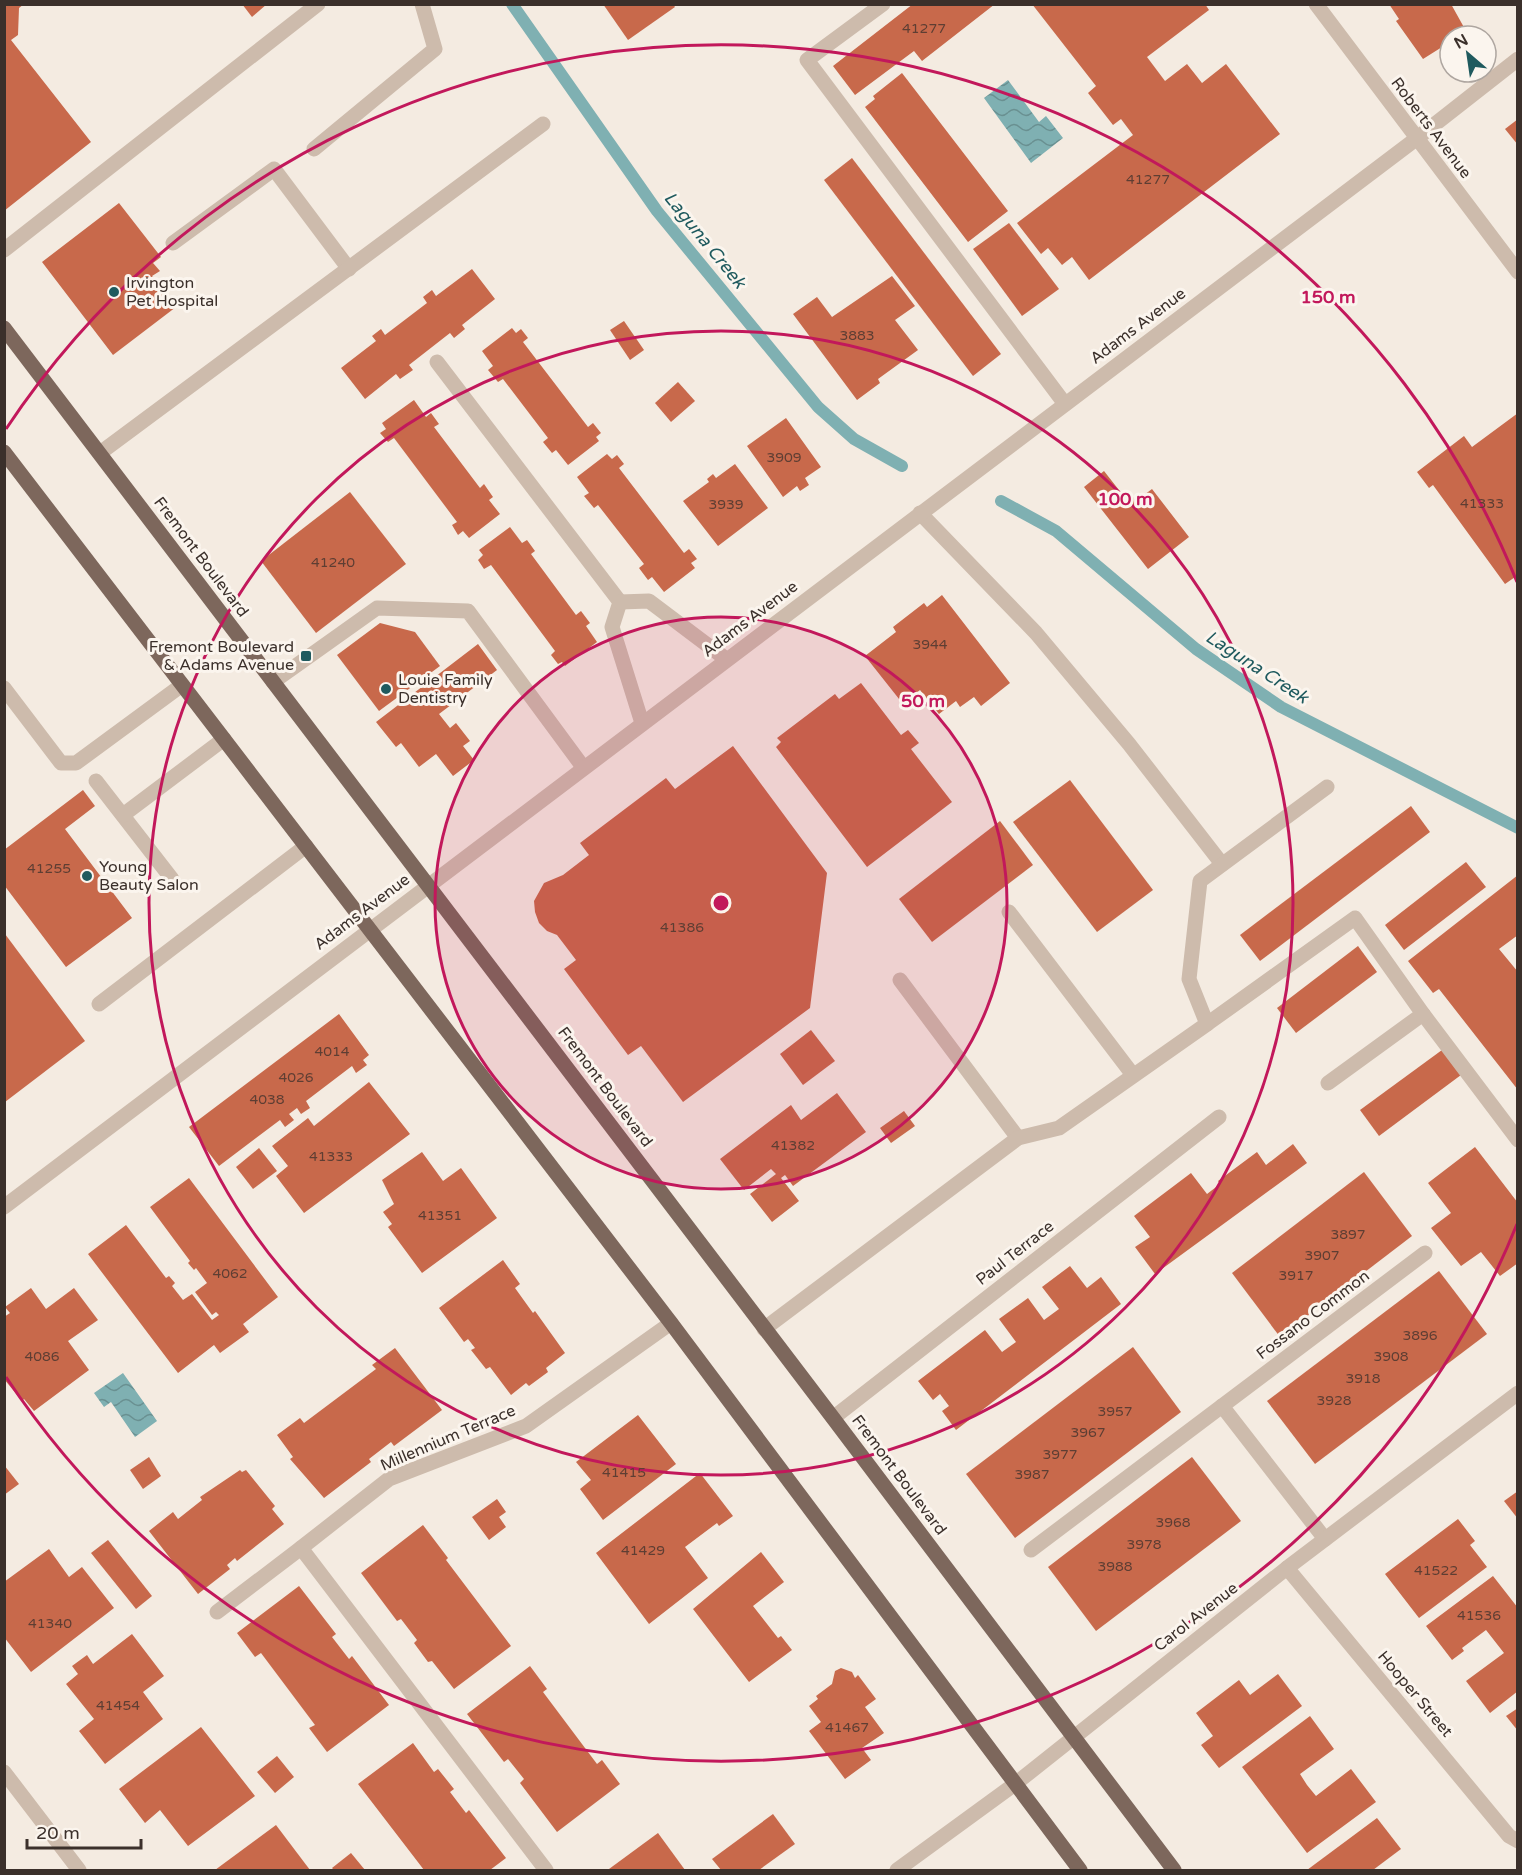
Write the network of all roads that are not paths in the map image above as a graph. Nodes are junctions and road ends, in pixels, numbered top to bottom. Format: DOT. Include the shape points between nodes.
graph roads {
  1 [pos="318,4"];
  2 [pos="422,4"];
  3 [pos="883,4"];
  4 [pos="1316,4"];
  5 [pos="1518,59"];
  6 [pos="543,124"];
  7 [pos="1416,139"];
  8 [pos="314,149"];
  9 [pos="173,243"];
  10 [pos="4,250"];
  11 [pos="349,269"];
  12 [pos="1518,272"];
  13 [pos="4,328"];
  14 [pos="437,362"];
  15 [pos="1065,404"];
  16 [pos="4,452"];
  17 [pos="100,453"];
  18 [pos="920,513"];
  19 [pos="620,602"];
  20 [pos="726,659"];
  21 [pos="273,681"];
  22 [pos="182,685"];
  23 [pos="4,688"];
  24 [pos="642,723"];
  25 [pos="224,739"];
  26 [pos="584,767"];
  27 [pos="96,781"];
  28 [pos="1327,787"];
  29 [pos="123,815"];
  30 [pos="306,846"];
  31 [pos="1222,864"];
  32 [pos="172,879"];
  33 [pos="428,885"];
  34 [pos="1010,912"];
  35 [pos="369,929"];
  36 [pos="900,980"];
  37 [pos="99,1004"];
  38 [pos="1423,1014"];
  39 [pos="1207,1024"];
  40 [pos="1133,1075"];
  41 [pos="1328,1083"];
  42 [pos="1219,1117"];
  43 [pos="1018,1138"];
  44 [pos="1518,1140"];
  45 [pos="4,1207"];
  46 [pos="1425,1253"];
  47 [pos="671,1323"];
  48 [pos="764,1329"];
  49 [pos="1518,1393"];
  50 [pos="1222,1406"];
  51 [pos="833,1418"];
  52 [pos="1325,1539"];
  53 [pos="301,1548"];
  54 [pos="1031,1550"];
  55 [pos="1287,1568"];
  56 [pos="217,1612"];
  57 [pos="1073,1737"];
  58 [pos="4,1773"];
  59 [pos="1015,1784"];
  60 [pos="1518,1841"];
  61 [pos="79,1870"];
  62 [pos="546,1870"];
  63 [pos="897,1870"];
  64 [pos="1080,1870"];
  65 [pos="1174,1870"];
  1 -- 10 [label="street"];
  2 -- 8 [label="street" via="435,49"];
  3 -- 15 [label="street" via="807,60"];
  4 -- 7 [label="street, Roberts Avenue"];
  5 -- 7 [label="street, Adams Avenue"];
  6 -- 11 [label="street"];
  7 -- 12 [label="street, Roberts Avenue"];
  7 -- 15 [label="street, Adams Avenue"];
  9 -- 11 [label="street" via="274,169"];
  11 -- 17 [label="street"];
  13 -- 17 [label="main road, Fremont Boulevard"];
  14 -- 19 [label="street"];
  15 -- 18 [label="street, Adams Avenue"];
  16 -- 22 [label="main road"];
  17 -- 21 [label="main road, Fremont Boulevard"];
  18 -- 20 [label="street, Adams Avenue"];
  18 -- 31 [label="street" via="1036,633"];
  19 -- 20 [label="street" via="649,601"];
  19 -- 24 [label="street" via="612,627"];
  20 -- 24 [label="street, Adams Avenue"];
  21 -- 26 [label="street" via="377,608 468,611"];
  21 -- 33 [label="main road, Fremont Boulevard"];
  22 -- 23 [label="street" via="76,763 61,764"];
  22 -- 25 [label="main road"];
  24 -- 26 [label="street, Adams Avenue"];
  25 -- 29 [label="street"];
  25 -- 30 [label="main road"];
  26 -- 33 [label="street, Adams Avenue"];
  27 -- 29 [label="street"];
  28 -- 31 [label="street"];
  29 -- 32 [label="street"];
  30 -- 35 [label="main road"];
  30 -- 37 [label="street"];
  31 -- 39 [label="street" via="1200,881 1189,978"];
  33 -- 35 [label="street, Adams Avenue"];
  33 -- 48 [label="main road, Fremont Boulevard"];
  34 -- 40 [label="street"];
  35 -- 45 [label="street, Adams Avenue"];
  35 -- 47 [label="main road"];
  36 -- 43 [label="street"];
  38 -- 39 [label="street" via="1355,918"];
  38 -- 41 [label="street"];
  38 -- 44 [label="street"];
  39 -- 40 [label="street"];
  40 -- 43 [label="street" via="1059,1128"];
  42 -- 51 [label="street, Paul Terrace"];
  43 -- 48 [label="street"];
  46 -- 50 [label="street, Fossano Common"];
  47 -- 53 [label="street, Millennium Terrace" via="526,1426 389,1479"];
  47 -- 59 [label="main road"];
  48 -- 51 [label="main road, Fremont Boulevard"];
  49 -- 52 [label="street, Carol Avenue"];
  50 -- 52 [label="street"];
  50 -- 54 [label="street, Fossano Common"];
  51 -- 57 [label="main road, Fremont Boulevard"];
  52 -- 55 [label="street, Carol Avenue"];
  53 -- 56 [label="street, Millennium Terrace"];
  53 -- 62 [label="street"];
  55 -- 57 [label="street, Carol Avenue"];
  55 -- 60 [label="street, Hooper Street" via="1509,1836"];
  57 -- 59 [label="street, Carol Avenue"];
  57 -- 65 [label="main road, Fremont Boulevard"];
  58 -- 61 [label="street"];
  59 -- 63 [label="street, Carol Avenue"];
  59 -- 64 [label="main road"];
}
